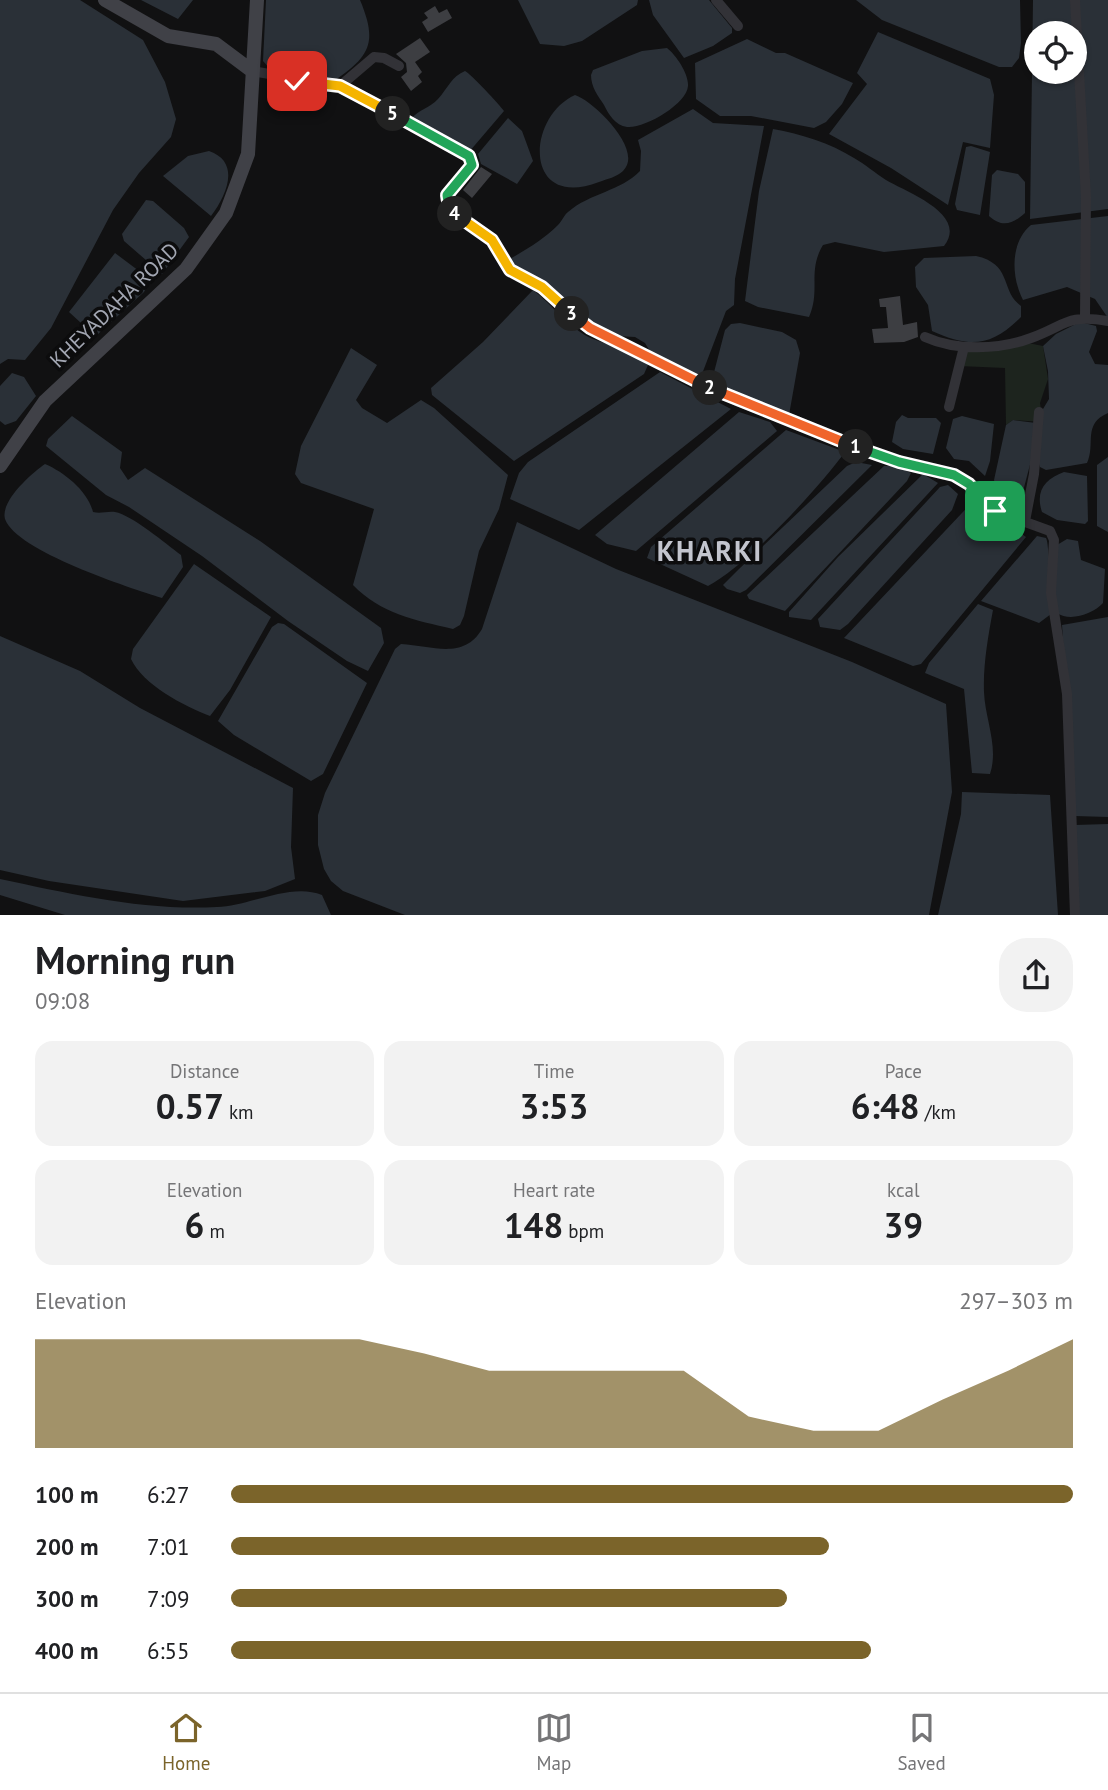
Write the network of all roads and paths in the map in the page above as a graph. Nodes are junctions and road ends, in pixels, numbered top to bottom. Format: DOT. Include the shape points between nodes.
graph roads {
  1 [pos="105,0"];
  2 [pos="257,0"];
  3 [pos="716,0"];
  4 [pos="1075,0"];
  5 [pos="738,26"];
  6 [pos="399,66"];
  7 [pos="252,71"];
  8 [pos="340,86"];
  9 [pos="1085,317"];
  10 [pos="1108,321"];
  11 [pos="925,337"];
  12 [pos="964,347"];
  13 [pos="949,407"];
  14 [pos="1039,412"];
  15 [pos="0,467"];
  16 [pos="1025,521"];
  17 [pos="1075,915"];
  1 -- 7 [label="main road" via="161,34 216,44"];
  2 -- 7 [label="main road, KHEYADAHA ROAD"];
  3 -- 5 [label="street"];
  4 -- 9 [label="street" via="1087,197"];
  6 -- 8 [label="street" via="374,57"];
  7 -- 8 [label="street"];
  7 -- 15 [label="main road, KHEYADAHA ROAD" via="247,154 226,213 186,269 45,401"];
  8 -- 16 [label="street" via="469,156 472,165 447,195 449,208 492,240 510,270 542,287 580,322 737,401 899,462 954,475 995,511"];
  9 -- 10 [label="street"];
  9 -- 12 [label="street" via="1027,340"];
  11 -- 12 [label="street"];
  12 -- 13 [label="street"];
  14 -- 16 [label="street"];
  16 -- 17 [label="street" via="1054,536 1051,593 1067,694"];
}
